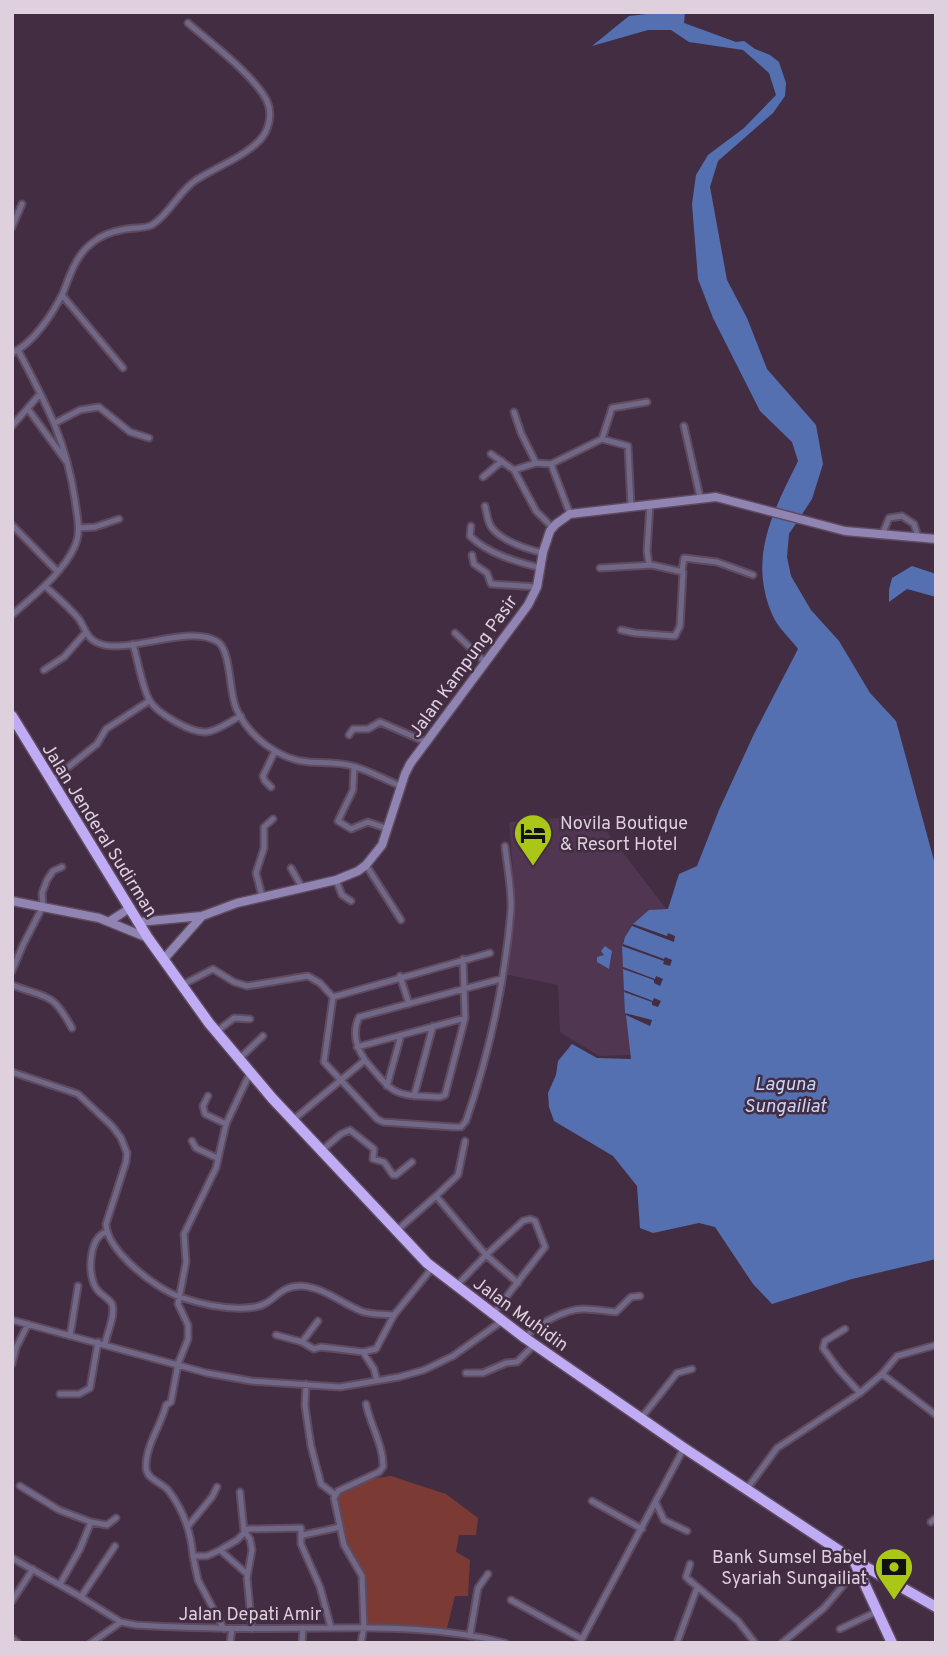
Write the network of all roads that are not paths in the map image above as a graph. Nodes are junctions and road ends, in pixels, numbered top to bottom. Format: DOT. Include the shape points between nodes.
graph roads {
  1 [pos="188,23"];
  2 [pos="22,204"];
  3 [pos="12,227"];
  4 [pos="61,295"];
  5 [pos="15,351"];
  6 [pos="123,368"];
  7 [pos="40,394"];
  8 [pos="647,402"];
  9 [pos="28,409"];
  10 [pos="514,412"];
  11 [pos="55,423"];
  12 [pos="12,426"];
  13 [pos="684,426"];
  14 [pos="149,438"];
  15 [pos="603,439"];
  16 [pos="491,454"];
  17 [pos="502,461"];
  18 [pos="536,463"];
  19 [pos="551,464"];
  20 [pos="70,467"];
  21 [pos="514,470"];
  22 [pos="483,477"];
  23 [pos="701,497"];
  24 [pos="650,503"];
  25 [pos="485,506"];
  26 [pos="631,506"];
  27 [pos="570,514"];
  28 [pos="119,519"];
  29 [pos="12,525"];
  30 [pos="471,526"];
  31 [pos="79,528"];
  32 [pos="552,528"];
  33 [pos="882,534"];
  34 [pos="918,537"];
  35 [pos="936,539"];
  36 [pos="543,553"];
  37 [pos="472,555"];
  38 [pos="652,565"];
  39 [pos="541,568"];
  40 [pos="600,568"];
  41 [pos="57,571"];
  42 [pos="682,571"];
  43 [pos="753,575"];
  44 [pos="45,586"];
  45 [pos="537,587"];
  46 [pos="12,615"];
  47 [pos="621,630"];
  48 [pos="86,632"];
  49 [pos="455,633"];
  50 [pos="133,644"];
  51 [pos="486,663"];
  52 [pos="44,670"];
  53 [pos="149,701"];
  54 [pos="12,716"];
  55 [pos="241,716"];
  56 [pos="349,735"];
  57 [pos="426,742"];
  58 [pos="275,751"];
  59 [pos="354,766"];
  60 [pos="51,780"];
  61 [pos="401,786"];
  62 [pos="271,787"];
  63 [pos="273,819"];
  64 [pos="388,829"];
  65 [pos="505,846"];
  66 [pos="366,865"];
  67 [pos="62,867"];
  68 [pos="291,868"];
  69 [pos="336,880"];
  70 [pos="300,886"];
  71 [pos="262,896"];
  72 [pos="12,901"];
  73 [pos="351,901"];
  74 [pos="43,906"];
  75 [pos="130,908"];
  76 [pos="202,916"];
  77 [pos="401,920"];
  78 [pos="110,921"];
  79 [pos="139,922"];
  80 [pos="148,939"];
  81 [pos="490,953"];
  82 [pos="164,959"];
  83 [pos="463,959"];
  84 [pos="12,971"];
  85 [pos="400,976"];
  86 [pos="501,979"];
  87 [pos="12,985"];
  88 [pos="182,985"];
  89 [pos="464,989"];
  90 [pos="333,997"];
  91 [pos="409,1004"];
  92 [pos="465,1018"];
  93 [pos="250,1019"];
  94 [pos="433,1026"];
  95 [pos="72,1028"];
  96 [pos="216,1032"];
  97 [pos="401,1035"];
  98 [pos="263,1036"];
  99 [pos="356,1047"];
  100 [pos="239,1059"];
  101 [pos="365,1060"];
  102 [pos="12,1072"];
  103 [pos="250,1073"];
  104 [pos="341,1081"];
  105 [pos="387,1086"];
  106 [pos="208,1096"];
  107 [pos="414,1096"];
  108 [pos="293,1120"];
  109 [pos="226,1124"];
  110 [pos="192,1141"];
  111 [pos="465,1141"];
  112 [pos="321,1150"];
  113 [pos="217,1158"];
  114 [pos="412,1162"];
  115 [pos="436,1196"];
  116 [pos="106,1232"];
  117 [pos="396,1232"];
  118 [pos="486,1255"];
  119 [pos="433,1268"];
  120 [pos="518,1283"];
  121 [pos="78,1286"];
  122 [pos="456,1286"];
  123 [pos="180,1291"];
  124 [pos="640,1296"];
  125 [pos="394,1315"];
  126 [pos="12,1320"];
  127 [pos="318,1321"];
  128 [pos="500,1321"];
  129 [pos="28,1324"];
  130 [pos="845,1329"];
  131 [pos="276,1335"];
  132 [pos="70,1336"];
  133 [pos="523,1337"];
  134 [pos="302,1342"];
  135 [pos="102,1343"];
  136 [pos="535,1344"];
  137 [pos="936,1345"];
  138 [pos="363,1352"];
  139 [pos="12,1364"];
  140 [pos="177,1364"];
  141 [pos="692,1369"];
  142 [pos="466,1373"];
  143 [pos="882,1374"];
  144 [pos="377,1381"];
  145 [pos="306,1384"];
  146 [pos="860,1393"];
  147 [pos="60,1394"];
  148 [pos="366,1404"];
  149 [pos="936,1415"];
  150 [pos="642,1417"];
  151 [pos="684,1448"];
  152 [pos="20,1486"];
  153 [pos="217,1487"];
  154 [pos="746,1490"];
  155 [pos="240,1492"];
  156 [pos="334,1494"];
  157 [pos="592,1501"];
  158 [pos="656,1503"];
  159 [pos="116,1518"];
  160 [pos="91,1522"];
  161 [pos="188,1526"];
  162 [pos="340,1527"];
  163 [pos="642,1530"];
  164 [pos="244,1531"];
  165 [pos="687,1531"];
  166 [pos="303,1535"];
  167 [pos="115,1546"];
  168 [pos="220,1550"];
  169 [pos="193,1556"];
  170 [pos="12,1558"];
  171 [pos="855,1563"];
  172 [pos="690,1564"];
  173 [pos="33,1569"];
  174 [pos="247,1574"];
  175 [pos="488,1574"];
  176 [pos="886,1578"];
  177 [pos="60,1584"];
  178 [pos="697,1588"];
  179 [pos="871,1595"];
  180 [pos="81,1597"];
  181 [pos="511,1600"];
  182 [pos="12,1601"];
  183 [pos="936,1606"];
  184 [pos="878,1611"];
  185 [pos="121,1622"];
  186 [pos="364,1627"];
  187 [pos="303,1628"];
  188 [pos="331,1628"];
  189 [pos="223,1629"];
  190 [pos="232,1629"];
  191 [pos="252,1629"];
  192 [pos="839,1629"];
  193 [pos="470,1635"];
  194 [pos="12,1639"];
  195 [pos="99,1640"];
  196 [pos="581,1641"];
  197 [pos="19,1643"];
  198 [pos="91,1643"];
  199 [pos="230,1643"];
  200 [pos="302,1643"];
  201 [pos="361,1643"];
  202 [pos="505,1643"];
  203 [pos="677,1643"];
  204 [pos="755,1643"];
  205 [pos="782,1643"];
  206 [pos="892,1643"];
  1 -- 4 [label="street" via="247,76 267,101 270,114 265,134 186,187 153,224 103,235 90,244"];
  2 -- 3 [label="street"];
  4 -- 5 [label="street" via="32,338"];
  4 -- 6 [label="street"];
  5 -- 7 [label="street"];
  7 -- 9 [label="street"];
  7 -- 11 [label="street"];
  8 -- 15 [label="street" via="612,408"];
  9 -- 12 [label="street"];
  9 -- 20 [label="street"];
  10 -- 18 [label="street"];
  11 -- 14 [label="street" via="80,410 99,407 130,432"];
  11 -- 20 [label="street"];
  13 -- 23 [label="street"];
  15 -- 19 [label="street"];
  15 -- 26 [label="street" via="628,446"];
  16 -- 17 [label="street"];
  17 -- 21 [label="street"];
  17 -- 22 [label="street"];
  18 -- 19 [label="street"];
  18 -- 21 [label="street"];
  19 -- 27 [label="street"];
  20 -- 31 [label="street"];
  21 -- 32 [label="street" via="536,510"];
  23 -- 24 [label="street"];
  23 -- 33 [label="street" via="845,531"];
  24 -- 26 [label="street"];
  24 -- 38 [label="street" via="647,551"];
  25 -- 36 [label="street" via="494,531"];
  26 -- 27 [label="street"];
  27 -- 32 [label="street"];
  28 -- 31 [label="street"];
  29 -- 41 [label="street"];
  30 -- 39 [label="street" via="470,536 483,546"];
  31 -- 41 [label="street" via="73,550"];
  32 -- 36 [label="street, Jalan Kampung Pasir"];
  33 -- 34 [label="street"];
  33 -- 34 [label="street" via="889,519 902,516 914,524"];
  34 -- 35 [label="street"];
  36 -- 39 [label="street, Jalan Kampung Pasir"];
  37 -- 45 [label="street" via="491,584"];
  38 -- 40 [label="street"];
  38 -- 42 [label="street"];
  39 -- 45 [label="street, Jalan Kampung Pasir"];
  41 -- 44 [label="street"];
  42 -- 43 [label="street" via="684,558 717,562"];
  42 -- 47 [label="street" via="680,625 675,636"];
  44 -- 46 [label="street"];
  44 -- 48 [label="street"];
  45 -- 51 [label="street, Jalan Kampung Pasir"];
  48 -- 50 [label="street" via="102,645"];
  48 -- 52 [label="street" via="64,657"];
  49 -- 51 [label="street"];
  50 -- 53 [label="street"];
  50 -- 55 [label="street" via="194,637 219,643"];
  51 -- 57 [label="street, Jalan Kampung Pasir"];
  53 -- 55 [label="street" via="182,725 203,732"];
  53 -- 60 [label="street" via="106,729 97,744"];
  54 -- 60 [label="highway, Jalan Jenderal Sudirman"];
  55 -- 58 [label="street"];
  56 -- 57 [label="street" via="352,729 368,729 380,722"];
  57 -- 61 [label="street, Jalan Kampung Pasir"];
  58 -- 59 [label="street" via="300,761"];
  58 -- 62 [label="street" via="263,776"];
  59 -- 61 [label="street"];
  59 -- 64 [label="street" via="353,790 339,824 351,830 370,822"];
  60 -- 75 [label="highway, Jalan Jenderal Sudirman"];
  61 -- 64 [label="street, Jalan Kampung Pasir"];
  63 -- 71 [label="street" via="264,827 263,856 257,868"];
  64 -- 66 [label="street, Jalan Kampung Pasir"];
  65 -- 86 [label="street" via="510,911"];
  66 -- 69 [label="street, Jalan Kampung Pasir"];
  66 -- 77 [label="street"];
  67 -- 74 [label="street" via="47,880"];
  68 -- 70 [label="street"];
  69 -- 70 [label="street, Jalan Kampung Pasir"];
  69 -- 73 [label="street" via="342,895"];
  70 -- 71 [label="street, Jalan Kampung Pasir"];
  71 -- 76 [label="street, Jalan Kampung Pasir"];
  72 -- 74 [label="street"];
  74 -- 78 [label="street"];
  74 -- 84 [label="street"];
  75 -- 78 [label="street"];
  75 -- 79 [label="highway, Jalan Jenderal Sudirman"];
  76 -- 79 [label="street, Jalan Kampung Pasir"];
  76 -- 82 [label="street"];
  78 -- 80 [label="street"];
  79 -- 80 [label="highway, Jalan Jenderal Sudirman"];
  80 -- 82 [label="highway, Jalan Jenderal Sudirman"];
  81 -- 83 [label="street"];
  82 -- 88 [label="highway, Jalan Muhidin"];
  83 -- 85 [label="street"];
  83 -- 89 [label="street"];
  85 -- 90 [label="street"];
  85 -- 91 [label="street"];
  86 -- 89 [label="street"];
  86 -- 104 [label="street" via="473,1101 461,1126 380,1121"];
  87 -- 95 [label="street" via="55,1002"];
  88 -- 90 [label="street" via="213,969 247,986 304,975"];
  88 -- 96 [label="highway, Jalan Muhidin"];
  89 -- 91 [label="street"];
  89 -- 92 [label="street"];
  90 -- 104 [label="street" via="324,1061"];
  91 -- 99 [label="street" via="359,1017"];
  92 -- 94 [label="street"];
  92 -- 107 [label="street" via="446,1094"];
  93 -- 96 [label="street" via="234,1018"];
  94 -- 97 [label="street"];
  94 -- 107 [label="street"];
  96 -- 100 [label="highway, Jalan Muhidin"];
  97 -- 99 [label="street"];
  97 -- 105 [label="street"];
  98 -- 100 [label="street"];
  99 -- 101 [label="street"];
  100 -- 103 [label="highway, Jalan Muhidin"];
  101 -- 104 [label="street"];
  101 -- 105 [label="street"];
  102 -- 116 [label="street" via="78,1094 121,1138 127,1153"];
  103 -- 108 [label="highway, Jalan Muhidin"];
  103 -- 109 [label="street"];
  104 -- 108 [label="street"];
  105 -- 107 [label="street"];
  106 -- 109 [label="street" via="205,1114"];
  108 -- 112 [label="highway, Jalan Muhidin"];
  109 -- 113 [label="street"];
  110 -- 113 [label="street" via="196,1148"];
  111 -- 115 [label="street" via="458,1175"];
  112 -- 114 [label="street" via="350,1130 374,1149 373,1159 384,1162 393,1175"];
  112 -- 117 [label="highway, Jalan Muhidin"];
  113 -- 123 [label="street" via="184,1234 187,1249"];
  115 -- 117 [label="street"];
  115 -- 118 [label="street"];
  116 -- 123 [label="street" via="131,1265"];
  116 -- 135 [label="street" via="96,1241 91,1273 96,1288 113,1308"];
  117 -- 119 [label="highway, Jalan Muhidin"];
  118 -- 120 [label="street"];
  118 -- 120 [label="street" via="523,1221 535,1221 545,1247"];
  118 -- 122 [label="street"];
  119 -- 122 [label="highway, Jalan Muhidin"];
  119 -- 125 [label="street"];
  120 -- 128 [label="street"];
  121 -- 132 [label="street"];
  122 -- 128 [label="highway, Jalan Muhidin"];
  123 -- 125 [label="street" via="212,1306 242,1308 262,1306 281,1290 299,1286 324,1291 364,1312"];
  123 -- 140 [label="street" via="178,1304 189,1333"];
  124 -- 133 [label="street" via="631,1297 616,1312 582,1309 562,1315"];
  125 -- 138 [label="street" via="377,1348"];
  126 -- 129 [label="street"];
  127 -- 134 [label="street"];
  128 -- 133 [label="highway, Jalan Muhidin"];
  128 -- 144 [label="street" via="453,1356 424,1370"];
  129 -- 132 [label="street"];
  129 -- 139 [label="street"];
  130 -- 146 [label="street" via="825,1341 823,1348"];
  131 -- 134 [label="street"];
  132 -- 135 [label="street"];
  133 -- 136 [label="highway, Jalan Muhidin"];
  134 -- 138 [label="street" via="314,1349"];
  135 -- 140 [label="street"];
  135 -- 147 [label="street" via="90,1388 79,1394"];
  136 -- 142 [label="street" via="517,1362 483,1373"];
  136 -- 150 [label="highway, Jalan Muhidin"];
  137 -- 143 [label="street" via="897,1356"];
  138 -- 144 [label="street"];
  140 -- 145 [label="street" via="251,1381"];
  140 -- 161 [label="street" via="172,1399 151,1442 146,1471 166,1489"];
  141 -- 150 [label="street" via="677,1373"];
  143 -- 146 [label="street"];
  143 -- 149 [label="street"];
  144 -- 145 [label="street" via="340,1387"];
  145 -- 156 [label="street" via="306,1416 321,1484"];
  146 -- 154 [label="street" via="777,1448"];
  148 -- 156 [label="street" via="383,1467"];
  150 -- 151 [label="highway, Jalan Muhidin"];
  151 -- 154 [label="highway, Jalan Muhidin"];
  151 -- 158 [label="street"];
  152 -- 160 [label="street" via="59,1510"];
  153 -- 161 [label="street"];
  154 -- 171 [label="highway, Jalan Muhidin"];
  155 -- 164 [label="street"];
  156 -- 162 [label="street"];
  157 -- 163 [label="street"];
  158 -- 163 [label="street"];
  158 -- 165 [label="street" via="664,1520"];
  159 -- 160 [label="street" via="107,1525"];
  160 -- 177 [label="street"];
  161 -- 169 [label="street"];
  162 -- 166 [label="street"];
  162 -- 186 [label="street" via="344,1545 362,1576"];
  163 -- 196 [label="street"];
  164 -- 166 [label="street" via="298,1527"];
  164 -- 168 [label="street"];
  164 -- 174 [label="street" via="251,1550"];
  166 -- 188 [label="street" via="302,1544"];
  167 -- 180 [label="street"];
  168 -- 169 [label="street"];
  168 -- 174 [label="street"];
  169 -- 189 [label="street" via="198,1580"];
  170 -- 173 [label="street, Jalan Depati Amir"];
  171 -- 176 [label="highway, Jalan Muhidin"];
  171 -- 179 [label="highway"];
  171 -- 205 [label="street" via="824,1608"];
  172 -- 178 [label="street" via="686,1577"];
  173 -- 177 [label="street, Jalan Depati Amir"];
  173 -- 182 [label="street"];
  174 -- 191 [label="street"];
  175 -- 193 [label="street" via="478,1588"];
  176 -- 179 [label="highway"];
  176 -- 183 [label="highway, Jalan Muhidin"];
  177 -- 180 [label="street, Jalan Depati Amir"];
  178 -- 203 [label="street"];
  178 -- 204 [label="street" via="738,1621"];
  179 -- 184 [label="highway"];
  180 -- 185 [label="street, Jalan Depati Amir"];
  181 -- 196 [label="street"];
  184 -- 192 [label="street"];
  184 -- 206 [label="highway"];
  185 -- 189 [label="street, Jalan Depati Amir"];
  185 -- 195 [label="street"];
  186 -- 188 [label="street, Jalan Depati Amir"];
  186 -- 193 [label="street, Jalan Depati Amir"];
  186 -- 201 [label="street"];
  187 -- 188 [label="street, Jalan Depati Amir"];
  187 -- 191 [label="street, Jalan Depati Amir"];
  187 -- 200 [label="street"];
  189 -- 190 [label="street, Jalan Depati Amir"];
  190 -- 191 [label="street, Jalan Depati Amir"];
  190 -- 199 [label="street"];
  193 -- 202 [label="street, Jalan Depati Amir"];
  194 -- 197 [label="street"];
  195 -- 198 [label="street"];
}
